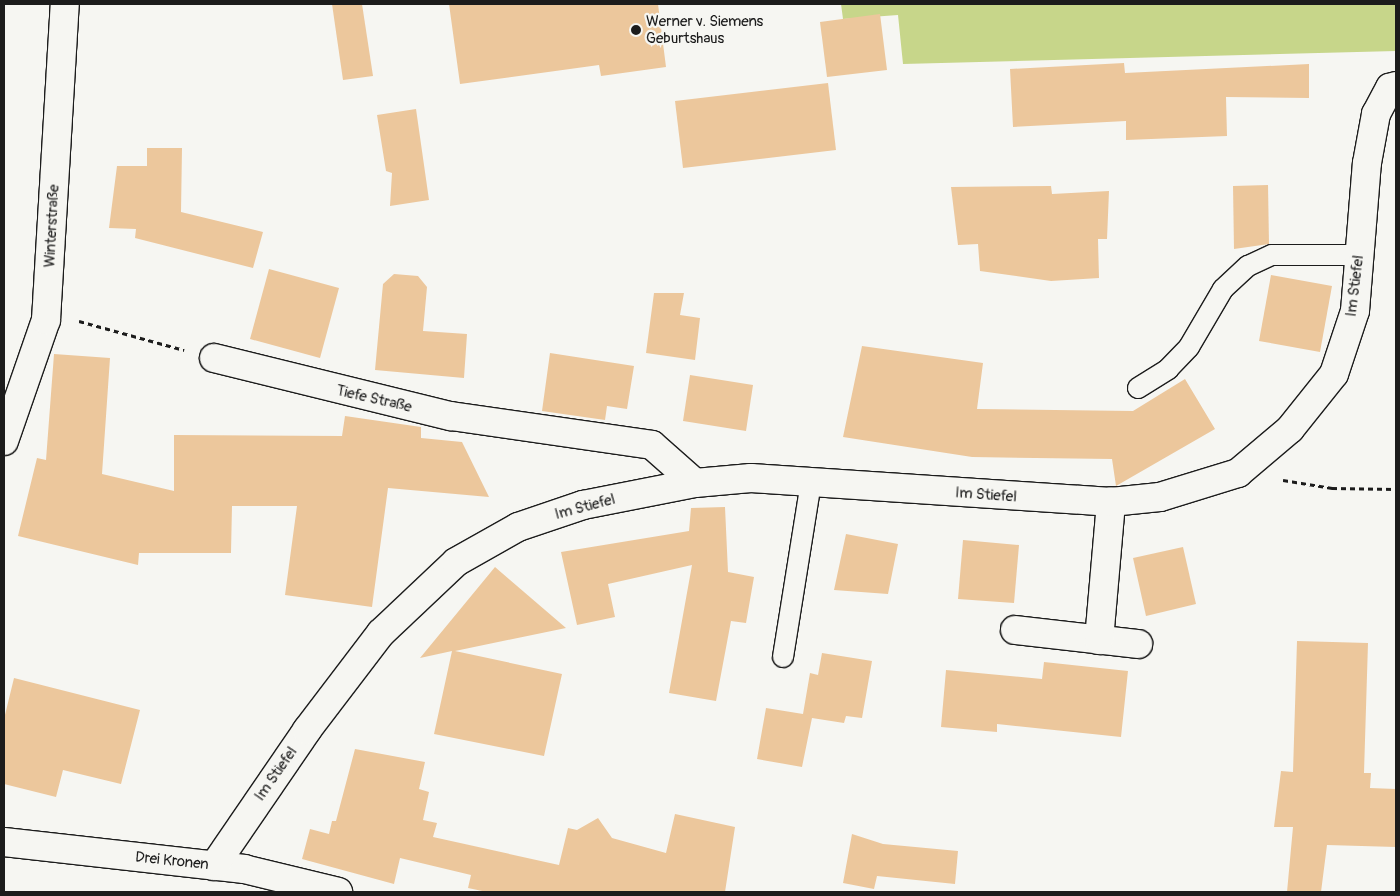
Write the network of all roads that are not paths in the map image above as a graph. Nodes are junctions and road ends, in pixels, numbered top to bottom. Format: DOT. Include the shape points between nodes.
graph roads {
  1 [pos="66,4"];
  2 [pos="1396,86"];
  3 [pos="1359,255"];
  4 [pos="214,358"];
  5 [pos="1138,388"];
  6 [pos="4,441"];
  7 [pos="695,483"];
  8 [pos="811,483"];
  9 [pos="1111,502"];
  10 [pos="1015,630"];
  11 [pos="1099,640"];
  12 [pos="1138,644"];
  13 [pos="783,657"];
  14 [pos="4,842"];
  15 [pos="214,866"];
  16 [pos="244,881"];
  17 [pos="338,892"];
  1 -- 6 [label="street, Winterstraße" via="46,320"];
  2 -- 3 [label="street, Im Stiefel" via="1390,88 1376,114"];
  3 -- 5 [label="lane" via="1272,255 1248,266 1224,290 1189,347 1168,369"];
  3 -- 9 [label="street, Im Stiefel" via="1355,311 1334,374 1290,429 1238,473 1160,497"];
  4 -- 7 [label="street, Tiefe Straße" via="451,416 652,445"];
  7 -- 8 [label="street, Im Stiefel" via="751,478"];
  7 -- 15 [label="street, Im Stiefel" via="583,505 518,527 456,562 382,633 307,730"];
  8 -- 9 [label="street, Im Stiefel"];
  8 -- 13 [label="lane"];
  9 -- 11 [label="street"];
  10 -- 11 [label="street"];
  11 -- 12 [label="street"];
  14 -- 15 [label="street, Drei Kronen"];
  15 -- 16 [label="street, Drei Kronen"];
  16 -- 17 [label="street, Drei Kronen"];
}
